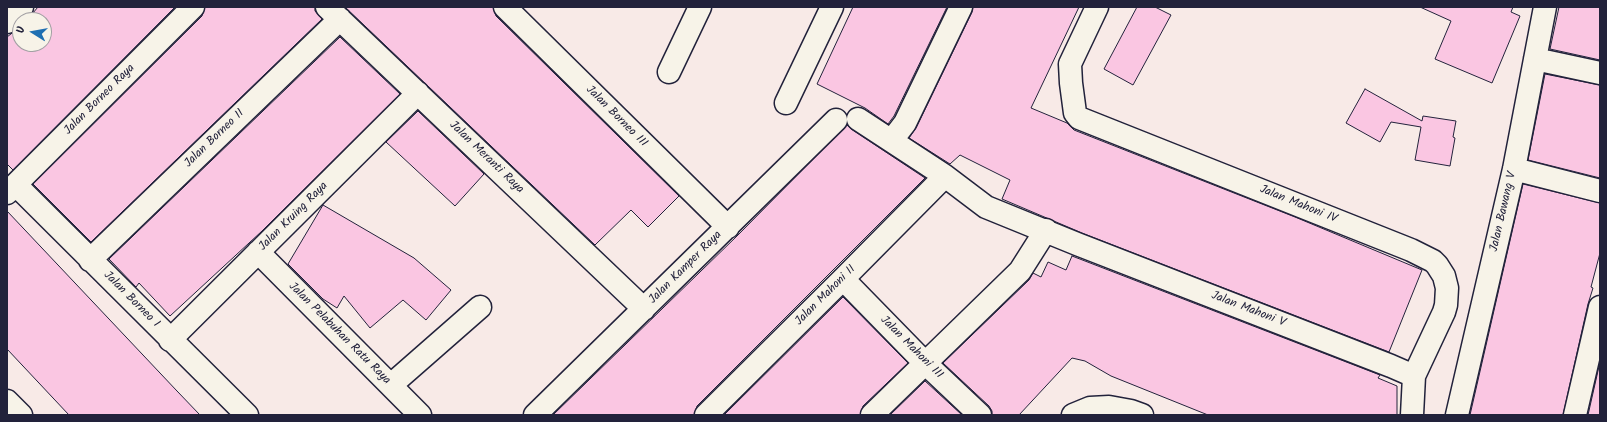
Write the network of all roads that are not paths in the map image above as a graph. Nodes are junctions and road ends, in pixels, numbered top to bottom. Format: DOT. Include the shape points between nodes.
graph roads {
  1 [pos="193,7"];
  2 [pos="505,7"];
  3 [pos="700,7"];
  4 [pos="832,7"];
  5 [pos="961,7"];
  6 [pos="1097,7"];
  7 [pos="1545,7"];
  8 [pos="334,13"];
  9 [pos="1535,59"];
  10 [pos="668,72"];
  11 [pos="1600,73"];
  12 [pos="418,93"];
  13 [pos="786,103"];
  14 [pos="858,119"];
  15 [pos="836,120"];
  16 [pos="898,132"];
  17 [pos="1514,169"];
  18 [pos="944,176"];
  19 [pos="11,189"];
  20 [pos="1600,191"];
  21 [pos="728,227"];
  22 [pos="1046,230"];
  23 [pos="258,252"];
  24 [pos="90,260"];
  25 [pos="843,279"];
  26 [pos="480,307"];
  27 [pos="644,309"];
  28 [pos="1599,314"];
  29 [pos="170,340"];
  30 [pos="926,364"];
  31 [pos="1414,376"];
  32 [pos="390,385"];
  33 [pos="246,415"];
  34 [pos="420,415"];
  35 [pos="535,415"];
  36 [pos="706,415"];
  37 [pos="872,415"];
  38 [pos="980,415"];
  39 [pos="1073,415"];
  40 [pos="1142,415"];
  41 [pos="1412,415"];
  42 [pos="1457,415"];
  43 [pos="1575,415"];
  1 -- 19 [label="street, Jalan Borneo Raya"];
  2 -- 21 [label="street, Jalan Borneo III"];
  3 -- 10 [label="street"];
  4 -- 13 [label="street"];
  5 -- 16 [label="street"];
  6 -- 31 [label="street, Jalan Mahoni IV" via="1070,64 1075,114 1079,118 1433,261 1444,276 1447,288 1446,305"];
  7 -- 9 [label="street, Jalan Bawang V"];
  8 -- 12 [label="street, Jalan Meranti Raya"];
  8 -- 24 [label="street, Jalan Borneo II"];
  9 -- 11 [label="street"];
  9 -- 17 [label="street, Jalan Bawang V"];
  12 -- 23 [label="street, Jalan Kruing Raya"];
  12 -- 27 [label="street, Jalan Meranti Raya"];
  14 -- 16 [label="street, Jalan Mahoni V"];
  15 -- 21 [label="street, Jalan Kamper Raya"];
  16 -- 18 [label="street, Jalan Mahoni V"];
  17 -- 20 [label="street"];
  17 -- 42 [label="street, Jalan Bawang V"];
  18 -- 22 [label="street, Jalan Mahoni V" via="986,207"];
  18 -- 25 [label="street, Jalan Mahoni II"];
  19 -- 24 [label="street, Jalan Borneo I"];
  21 -- 27 [label="street, Jalan Kamper Raya"];
  22 -- 30 [label="street" via="1020,271"];
  22 -- 31 [label="street, Jalan Mahoni V"];
  23 -- 29 [label="street, Jalan Kruing Raya"];
  23 -- 32 [label="street, Jalan Pelabuhan Ratu Raya"];
  24 -- 29 [label="street, Jalan Borneo I"];
  25 -- 30 [label="street, Jalan Mahoni III"];
  25 -- 36 [label="street, Jalan Mahoni II"];
  26 -- 32 [label="street"];
  27 -- 35 [label="street, Jalan Kamper Raya"];
  28 -- 43 [label="street"];
  29 -- 33 [label="street, Jalan Borneo I"];
  30 -- 37 [label="street"];
  30 -- 38 [label="street, Jalan Mahoni III"];
  31 -- 41 [label="street"];
  32 -- 34 [label="street, Jalan Pelabuhan Ratu Raya"];
  39 -- 40 [label="street" via="1090,408 1109,407"];
}
